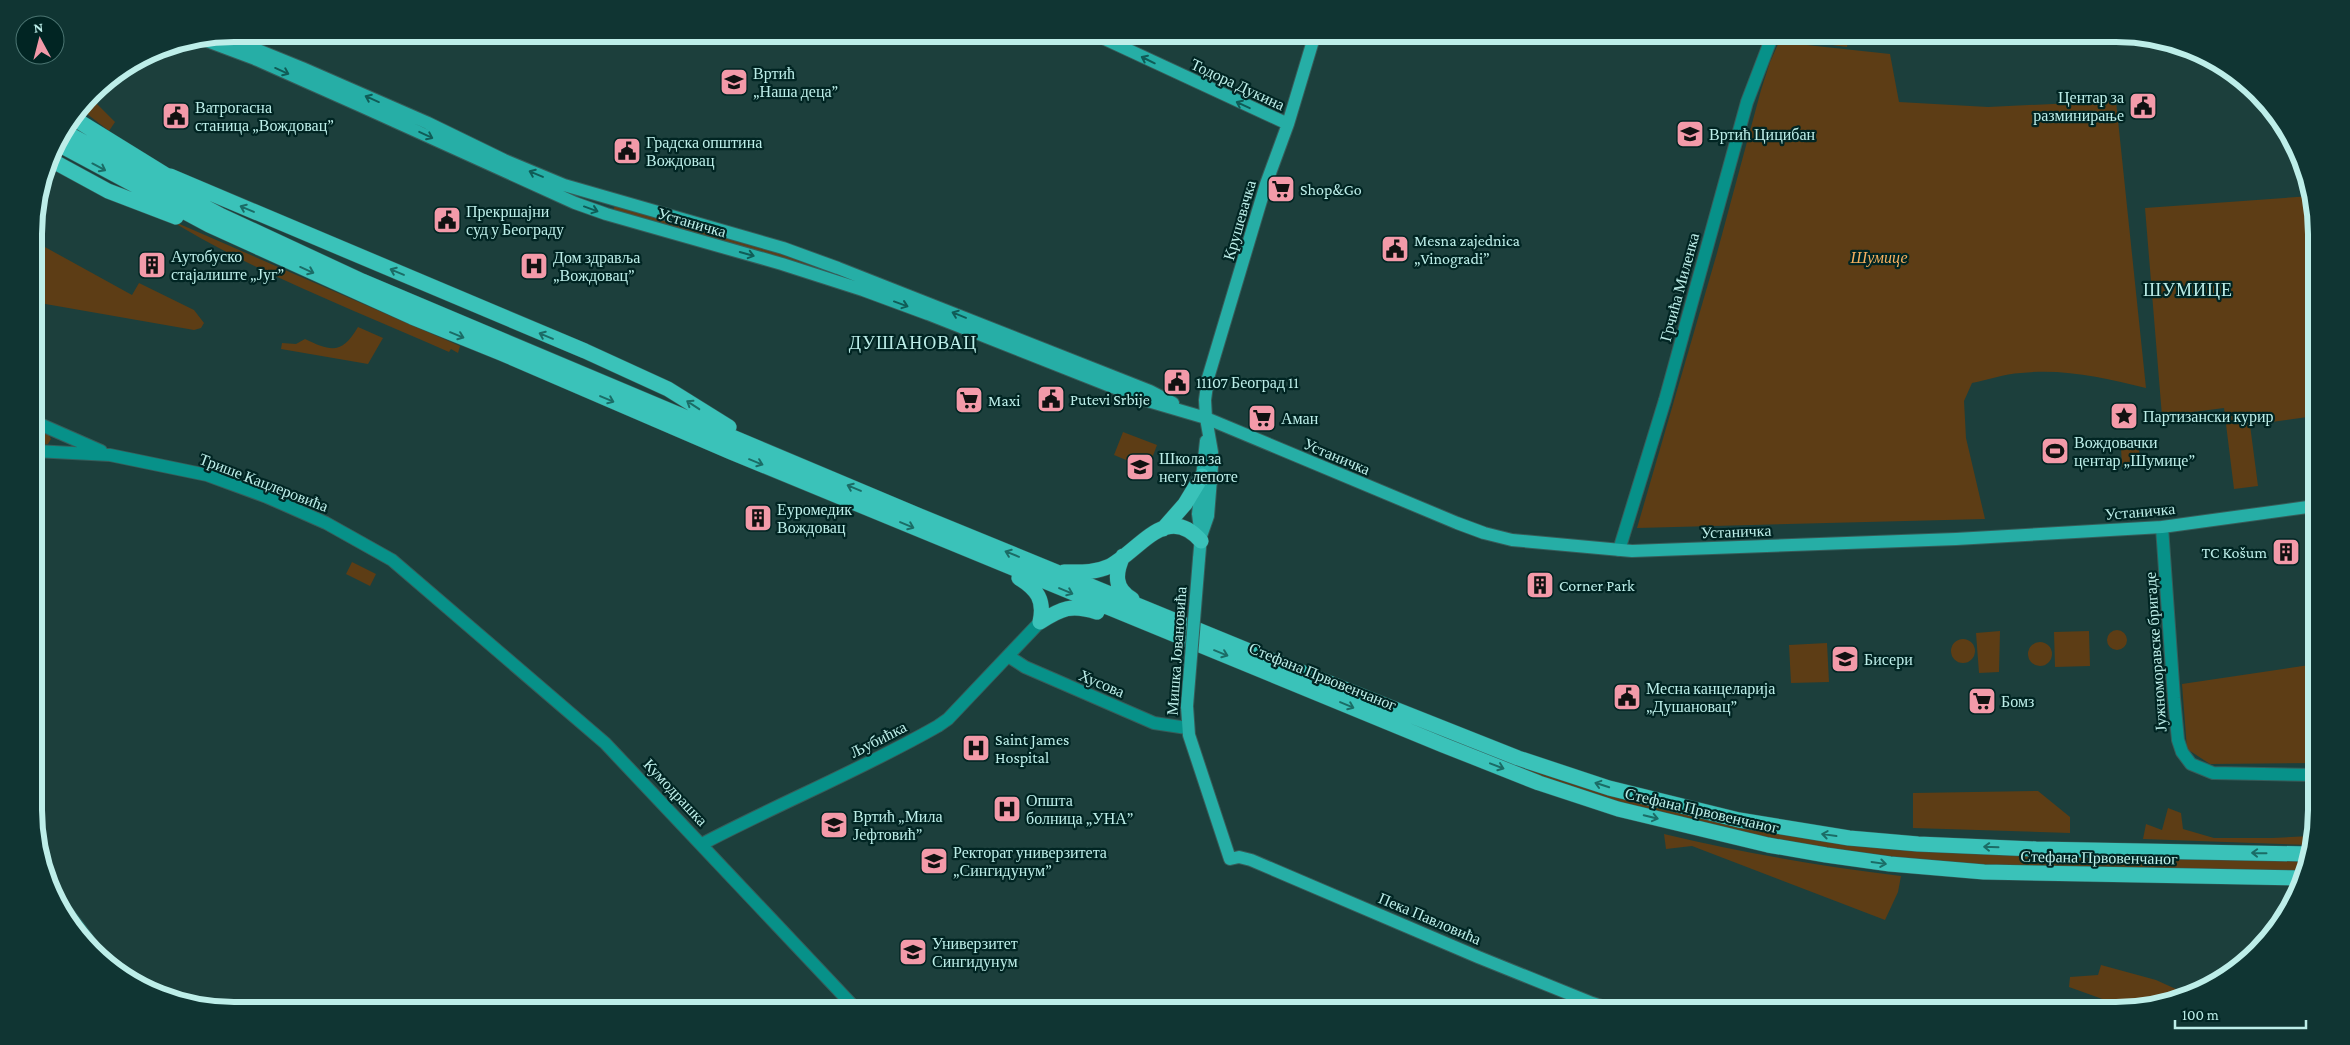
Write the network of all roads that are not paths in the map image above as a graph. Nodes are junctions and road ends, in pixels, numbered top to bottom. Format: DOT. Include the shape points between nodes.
graph roads {
  1 [pos="238,42"];
  2 [pos="1111,42"];
  3 [pos="1314,42"];
  4 [pos="1770,42"];
  5 [pos="213,44"];
  6 [pos="82,118"];
  7 [pos="79,122"];
  8 [pos="1288,124"];
  9 [pos="70,135"];
  10 [pos="109,139"];
  11 [pos="63,147"];
  12 [pos="56,163"];
  13 [pos="170,176"];
  14 [pos="222,216"];
  15 [pos="247,242"];
  16 [pos="1181,409"];
  17 [pos="1206,418"];
  18 [pos="42,425"];
  19 [pos="1208,434"];
  20 [pos="66,436"];
  21 [pos="42,452"];
  22 [pos="62,453"];
  23 [pos="110,455"];
  24 [pos="780,456"];
  25 [pos="1202,476"];
  26 [pos="2308,507"];
  27 [pos="2162,527"];
  28 [pos="1162,529"];
  29 [pos="1201,538"];
  30 [pos="1619,550"];
  31 [pos="1124,556"];
  32 [pos="1005,566"];
  33 [pos="1057,572"];
  34 [pos="454,612"];
  35 [pos="1155,613"];
  36 [pos="1127,616"];
  37 [pos="1040,622"];
  38 [pos="1008,656"];
  39 [pos="1187,728"];
  40 [pos="2308,775"];
  41 [pos="702,844"];
  42 [pos="2303,854"];
  43 [pos="1230,859"];
  44 [pos="2295,878"];
  45 [pos="850,1002"];
  46 [pos="1590,1002"];
  16 -- 1 [label="main road, Устаничка, one-way" via="1150,390 838,268 783,248 557,182"];
  8 -- 2 [label="main road, Тодора Дукина, one-way"];
  3 -- 8 [label="main road, Крушевачка"];
  4 -- 30 [label="street, Грчића Миленка" via="1747,102 1663,406"];
  5 -- 16 [label="main road, Устаничка, one-way" via="319,87 575,203 864,290 1140,398"];
  6 -- 10 [label="highway"];
  7 -- 10 [label="highway"];
  8 -- 17 [label="main road, Крушевачка" via="1266,184 1210,371 1204,396"];
  9 -- 14 [label="highway"];
  10 -- 13 [label="highway"];
  11 -- 15 [label="highway, one-way"];
  12 -- 15 [label="highway" via="108,191 223,237"];
  13 -- 14 [label="highway"];
  24 -- 13 [label="highway, one-way" via="668,389"];
  14 -- 24 [label="highway" via="362,281"];
  15 -- 32 [label="highway, one-way" via="412,317"];
  16 -- 17 [label="main road, Устаничка"];
  17 -- 19 [label="main road, Крушевачка"];
  17 -- 30 [label="main road, Устаничка" via="1484,533 1539,544"];
  18 -- 20 [label="street"];
  19 -- 25 [label="main road"];
  19 -- 29 [label="main road, Крушевачка" via="1212,466 1208,516"];
  20 -- 22 [label="street" via="68,446"];
  20 -- 23 [label="street"];
  21 -- 22 [label="street, Трише Кацлеровића"];
  22 -- 23 [label="street, Трише Кацлеровића"];
  23 -- 34 [label="street, Трише Кацлеровића" via="206,475 326,523 392,560"];
  33 -- 24 [label="highway, one-way"];
  25 -- 28 [label="highway" via="1185,504"];
  25 -- 29 [label="main road" via="1198,522"];
  26 -- 27 [label="main road, Устаничка"];
  27 -- 30 [label="main road, Устаничка" via="1936,540"];
  27 -- 40 [label="street, Јужноморавске бригаде" via="2174,698 2182,752 2191,764 2213,773"];
  28 -- 29 [label="highway" via="1183,526"];
  28 -- 31 [label="highway" via="1139,542"];
  29 -- 39 [label="main road, Мишка Јовановића, bridge"];
  31 -- 33 [label="highway" via="1096,571"];
  31 -- 35 [label="highway" via="1117,575 1120,588"];
  32 -- 36 [label="highway, one-way"];
  32 -- 37 [label="highway" via="1038,595 1042,606"];
  33 -- 35 [label="highway"];
  34 -- 41 [label="street, Кумодрашка" via="598,736"];
  42 -- 35 [label="highway, Стефана Првовенчаног, one-way" via="1918,844 1849,838 1739,820 1609,788 1518,758"];
  36 -- 37 [label="highway" via="1073,607 1058,611"];
  36 -- 44 [label="highway, Стефана Првовенчаног, one-way" via="1539,782 1618,809 1748,841 1826,856 1937,869"];
  37 -- 38 [label="street, Љубићка"];
  38 -- 39 [label="street, Хусова" via="1025,668 1154,723"];
  38 -- 41 [label="street, Љубићка" via="938,726"];
  39 -- 43 [label="main road, Мишка Јовановића"];
  41 -- 45 [label="street, Кумодрашка"];
  43 -- 46 [label="main road, Пека Павловића" via="1251,860"];
}
